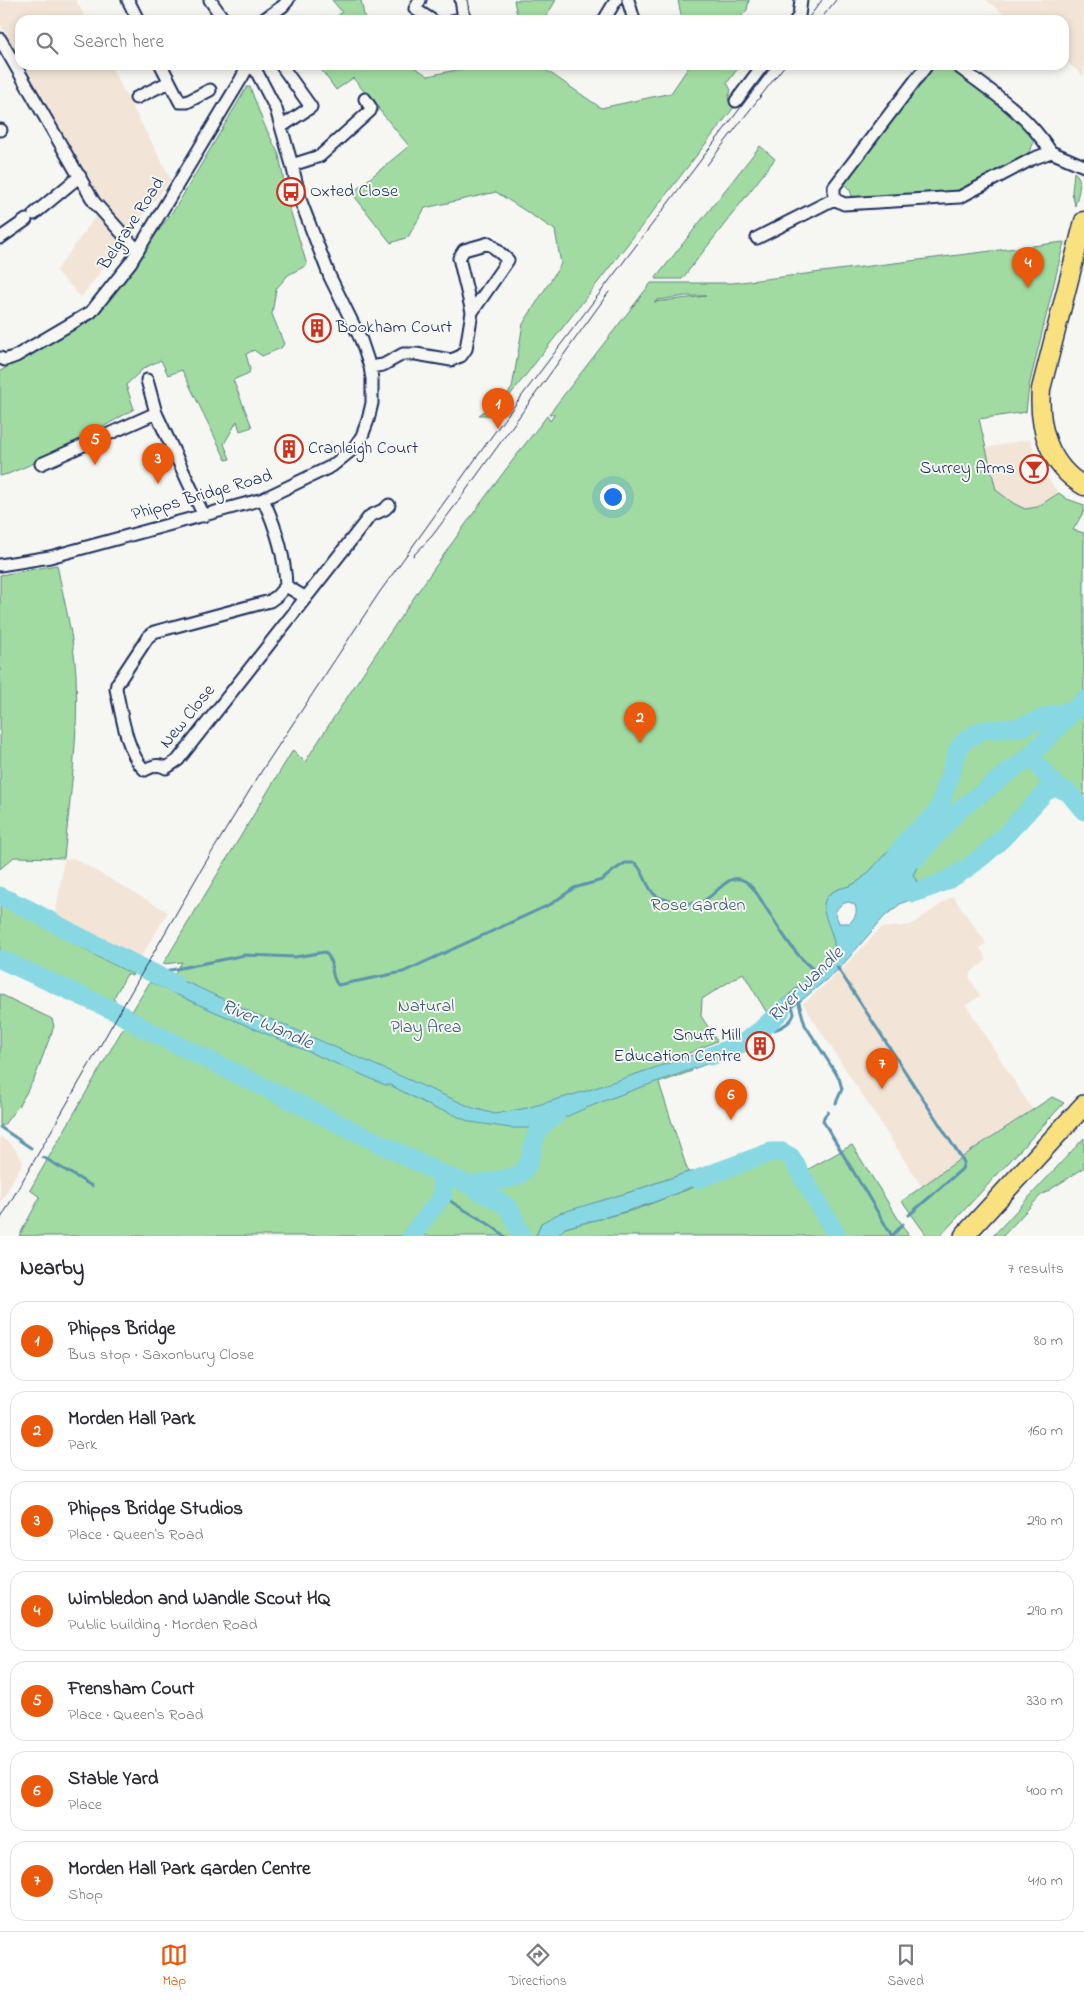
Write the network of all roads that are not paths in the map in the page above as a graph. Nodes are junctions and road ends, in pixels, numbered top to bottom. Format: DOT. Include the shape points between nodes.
graph roads {
  1 [pos="128,0"];
  2 [pos="210,0"];
  3 [pos="288,0"];
  4 [pos="420,0"];
  5 [pos="461,0"];
  6 [pos="616,0"];
  7 [pos="628,0"];
  8 [pos="801,0"];
  9 [pos="136,15"];
  10 [pos="220,15"];
  11 [pos="270,15"];
  12 [pos="424,15"];
  13 [pos="464,15"];
  14 [pos="607,15"];
  15 [pos="632,15"];
  16 [pos="799,15"];
  17 [pos="0,39"];
  18 [pos="15,65"];
  19 [pos="18,70"];
  20 [pos="163,70"];
  21 [pos="246,70"];
  22 [pos="256,70"];
  23 [pos="285,70"];
  24 [pos="758,70"];
  25 [pos="923,70"];
  26 [pos="963,70"];
  27 [pos="169,82"];
  28 [pos="210,90"];
  29 [pos="737,93"];
  30 [pos="136,98"];
  31 [pos="366,100"];
  32 [pos="281,127"];
  33 [pos="1051,152"];
  34 [pos="292,165"];
  35 [pos="1084,166"];
  36 [pos="84,184"];
  37 [pos="834,199"];
  38 [pos="1084,225"];
  39 [pos="0,238"];
  40 [pos="757,238"];
  41 [pos="138,251"];
  42 [pos="472,312"];
  43 [pos="0,358"];
  44 [pos="370,367"];
  45 [pos="147,380"];
  46 [pos="156,413"];
  47 [pos="41,464"];
  48 [pos="1084,486"];
  49 [pos="264,499"];
  50 [pos="389,505"];
  51 [pos="204,516"];
  52 [pos="0,565"];
  53 [pos="286,586"];
  54 [pos="306,598"];
  55 [pos="1084,1105"];
  56 [pos="964,1236"];
  1 -- 9 [label="street"];
  2 -- 10 [label="street"];
  3 -- 11 [label="street"];
  4 -- 12 [label="street" via="415,9"];
  5 -- 13 [label="street"];
  6 -- 14 [label="street"];
  7 -- 15 [label="street"];
  8 -- 16 [label="street"];
  17 -- 18 [label="street"];
  19 -- 36 [label="street"];
  20 -- 27 [label="street"];
  21 -- 41 [label="street, Belgrave Road"];
  22 -- 32 [label="street, Phipps Bridge Road" via="271,98"];
  23 -- 32 [label="street" via="312,107"];
  24 -- 29 [label="street"];
  25 -- 37 [label="street" via="834,187"];
  26 -- 33 [label="street" via="1019,113 1039,133"];
  27 -- 28 [label="street" via="180,102 187,102"];
  27 -- 30 [label="street"];
  31 -- 34 [label="street" via="371,108 320,156"];
  32 -- 34 [label="street, Phipps Bridge Road"];
  33 -- 35 [label="street"];
  33 -- 37 [label="street" via="960,198 844,204"];
  34 -- 44 [label="street, Phipps Bridge Road" via="301,202"];
  36 -- 39 [label="street"];
  36 -- 41 [label="street" via="94,202"];
  37 -- 40 [label="street"];
  38 -- 48 [label="main road" via="1041,390 1040,406 1044,436 1050,450 1068,474"];
  41 -- 43 [label="street, Belgrave Road" via="84,318 16,356 5,360"];
  42 -- 42 [label="street" via="459,258 464,250 488,243 508,260"];
  42 -- 44 [label="street" via="466,349 457,359 403,354 383,365"];
  44 -- 49 [label="street, Phipps Bridge Road" via="372,403 362,436 353,449 332,466"];
  45 -- 46 [label="street"];
  46 -- 47 [label="street"];
  46 -- 51 [label="street"];
  49 -- 51 [label="street, Phipps Bridge Road"];
  49 -- 53 [label="street" via="280,548"];
  50 -- 54 [label="street, New Close" via="370,516"];
  51 -- 52 [label="street, Phipps Bridge Road" via="50,557"];
  53 -- 54 [label="street"];
  53 -- 54 [label="street, New Close" via="270,600 154,632 148,637 116,689 137,764 145,770 154,765 166,768 178,760"];
  55 -- 56 [label="highway"];
}
